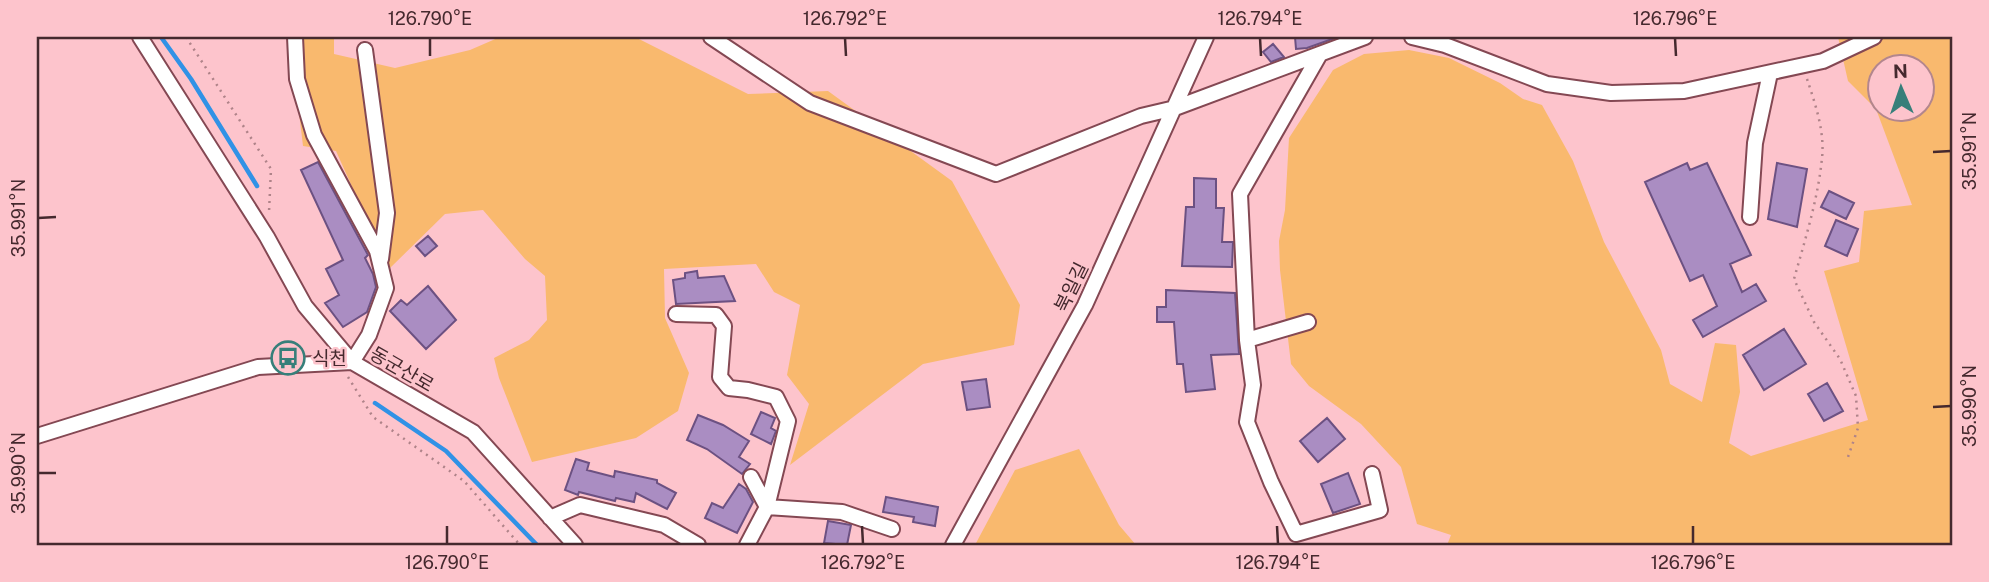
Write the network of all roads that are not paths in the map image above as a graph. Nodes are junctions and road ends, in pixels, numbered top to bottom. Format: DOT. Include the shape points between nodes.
graph roads {
  1 [pos="140,37"];
  2 [pos="295,37"];
  3 [pos="711,37"];
  4 [pos="1206,37"];
  5 [pos="1365,37"];
  6 [pos="1412,37"];
  7 [pos="1874,37"];
  8 [pos="365,50"];
  9 [pos="1320,54"];
  10 [pos="1770,73"];
  11 [pos="1175,108"];
  12 [pos="1750,217"];
  13 [pos="380,264"];
  14 [pos="676,314"];
  15 [pos="1308,322"];
  16 [pos="1247,340"];
  17 [pos="345,363"];
  18 [pos="37,436"];
  19 [pos="1372,474"];
  20 [pos="751,477"];
  21 [pos="767,507"];
  22 [pos="550,518"];
  23 [pos="892,529"];
  24 [pos="1298,540"];
  25 [pos="575,545"];
  26 [pos="698,545"];
  27 [pos="747,545"];
  28 [pos="953,545"];
  1 -- 17 [label="street" via="267,237 305,306"];
  2 -- 13 [label="street" via="297,79 314,135"];
  3 -- 11 [label="street" via="810,103 996,174 1141,116"];
  4 -- 11 [label="street, 북일길"];
  5 -- 9 [label="street"];
  6 -- 10 [label="street" via="1547,84 1611,93 1684,91"];
  7 -- 10 [label="street" via="1823,61"];
  8 -- 13 [label="street" via="387,213"];
  9 -- 11 [label="street"];
  9 -- 16 [label="street" via="1240,194"];
  10 -- 12 [label="street" via="1755,143"];
  11 -- 28 [label="street, 북일길" via="1085,305"];
  13 -- 17 [label="street" via="386,288 369,335"];
  14 -- 21 [label="street" via="716,316 724,326 720,377 729,388 776,397 788,421"];
  15 -- 16 [label="street"];
  16 -- 24 [label="street" via="1253,385 1247,422"];
  17 -- 18 [label="street, 동군산로" via="258,368"];
  17 -- 22 [label="street, 동군산로" via="474,432"];
  19 -- 24 [label="street" via="1380,510"];
  20 -- 21 [label="street"];
  21 -- 23 [label="street" via="842,512"];
  21 -- 27 [label="street"];
  22 -- 25 [label="street, 동군산로"];
  22 -- 26 [label="street" via="580,505 664,525"];
}
